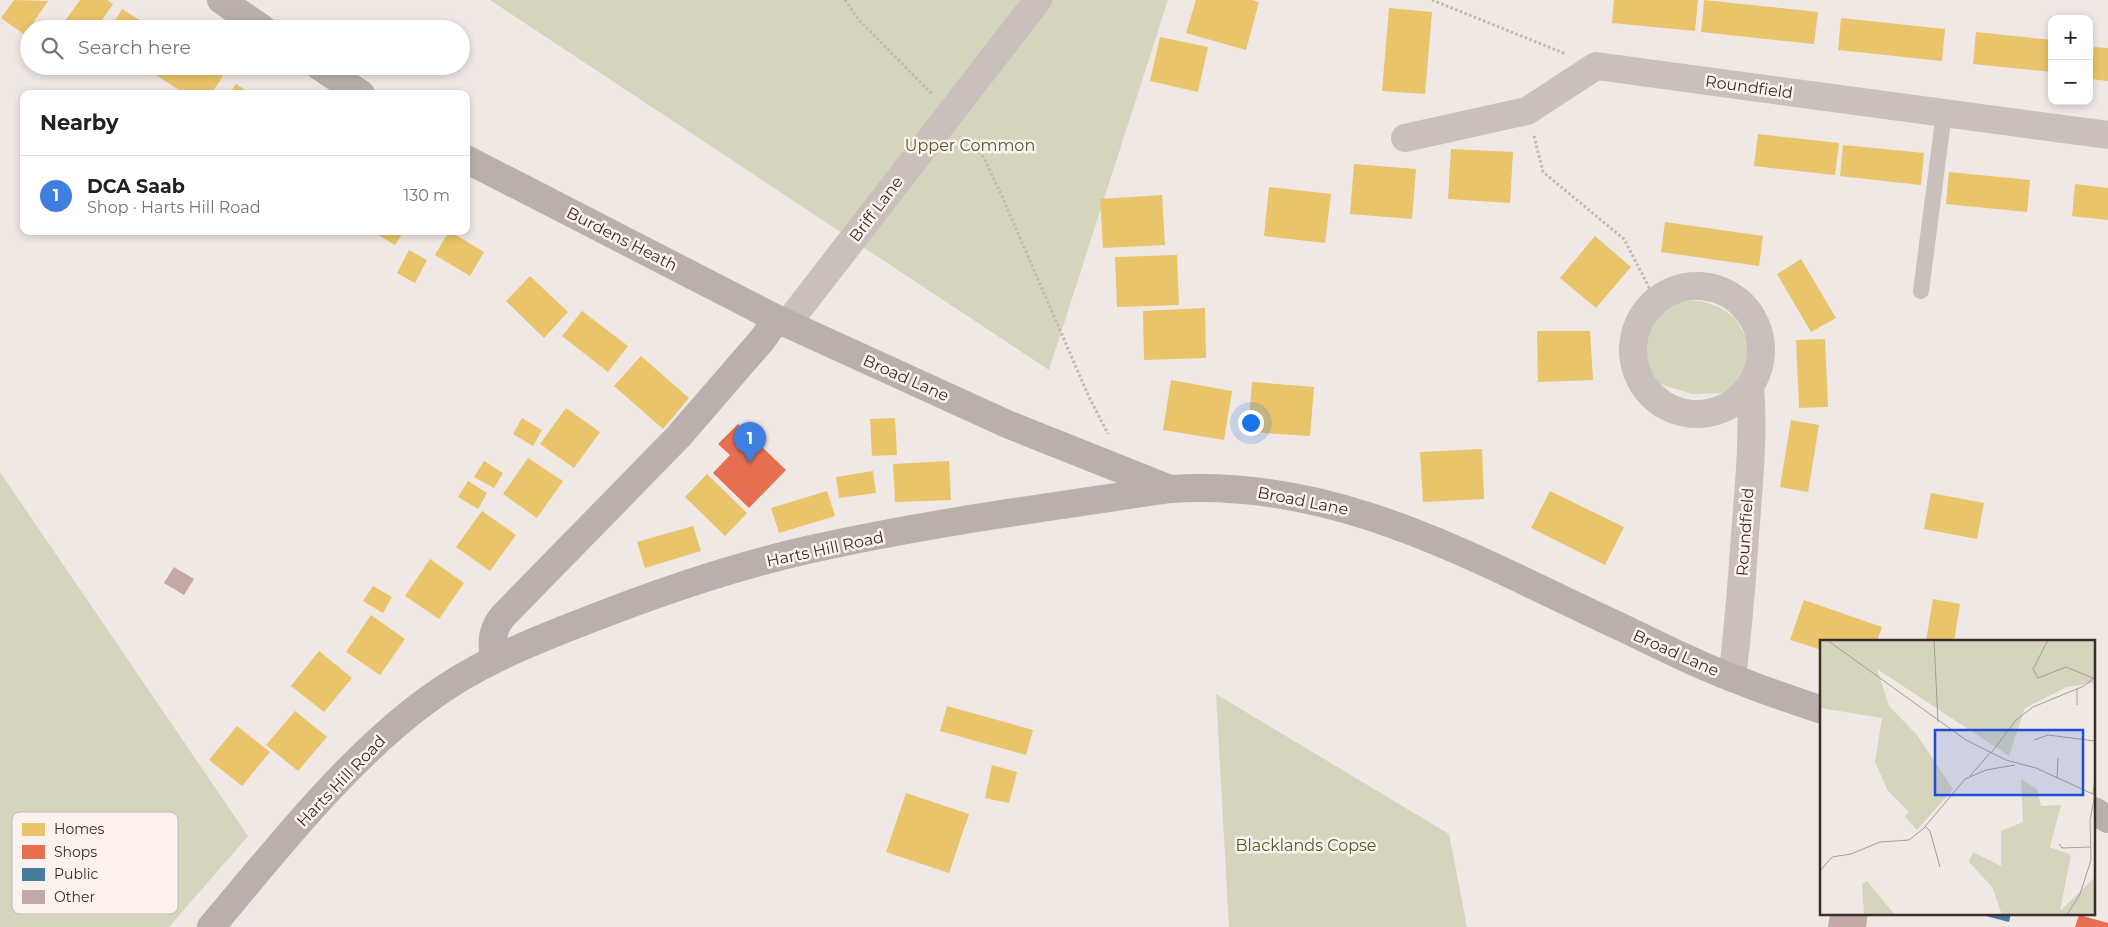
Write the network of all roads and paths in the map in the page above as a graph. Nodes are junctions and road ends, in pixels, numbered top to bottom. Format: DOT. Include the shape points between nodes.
graph roads {
  1 [pos="221,0"];
  2 [pos="845,0"];
  3 [pos="1038,0"];
  4 [pos="1432,0"];
  5 [pos="250,20"];
  6 [pos="1596,66"];
  7 [pos="332,75"];
  8 [pos="355,90"];
  9 [pos="1527,112"];
  10 [pos="1944,113"];
  11 [pos="948,114"];
  12 [pos="2108,135"];
  13 [pos="1405,138"];
  14 [pos="470,160"];
  15 [pos="1921,291"];
  16 [pos="1656,301"];
  17 [pos="782,321"];
  18 [pos="1750,386"];
  19 [pos="1126,470"];
  20 [pos="1170,489"];
  21 [pos="494,659"];
  22 [pos="1732,678"];
  23 [pos="1820,709"];
  24 [pos="2096,812"];
  25 [pos="2108,819"];
  26 [pos="211,927"];
  1 -- 5 [label="street"];
  2 -- 11 [label="path" via="858,19"];
  3 -- 11 [label="street, Briff Lane"];
  4 -- 6 [label="path"];
  6 -- 9 [label="street"];
  6 -- 10 [label="street, Roundfield"];
  7 -- 8 [label="street"];
  9 -- 13 [label="street"];
  9 -- 16 [label="path" via="1543,172 1624,239"];
  10 -- 12 [label="street, Roundfield"];
  10 -- 15 [label="lane"];
  11 -- 17 [label="street, Briff Lane"];
  11 -- 19 [label="path" via="984,158 1089,397"];
  14 -- 17 [label="street, Burdens Heath"];
  16 -- 18 [label="street, Roundfield" via="1673,291 1693,286 1713,288 1732,296 1747,310 1760,340 1759,367"];
  16 -- 18 [label="street, Roundfield" via="1642,317 1634,337 1633,359 1640,380 1653,398 1672,410 1694,414 1716,412 1735,402"];
  17 -- 19 [label="street, Broad Lane" via="1007,424"];
  17 -- 21 [label="street" via="678,437 503,616 492,636"];
  18 -- 22 [label="street, Roundfield" via="1753,419 1748,505"];
  19 -- 20 [label="street, Broad Lane"];
  20 -- 21 [label="street, Harts Hill Road" via="917,529 798,552 719,574 622,607"];
  20 -- 22 [label="street, Broad Lane" via="1197,487 1260,491 1358,512 1436,540"];
  21 -- 26 [label="street, Harts Hill Road" via="461,677 391,729 335,784"];
  22 -- 23 [label="street, Broad Lane"];
  24 -- 25 [label="street"];
}
